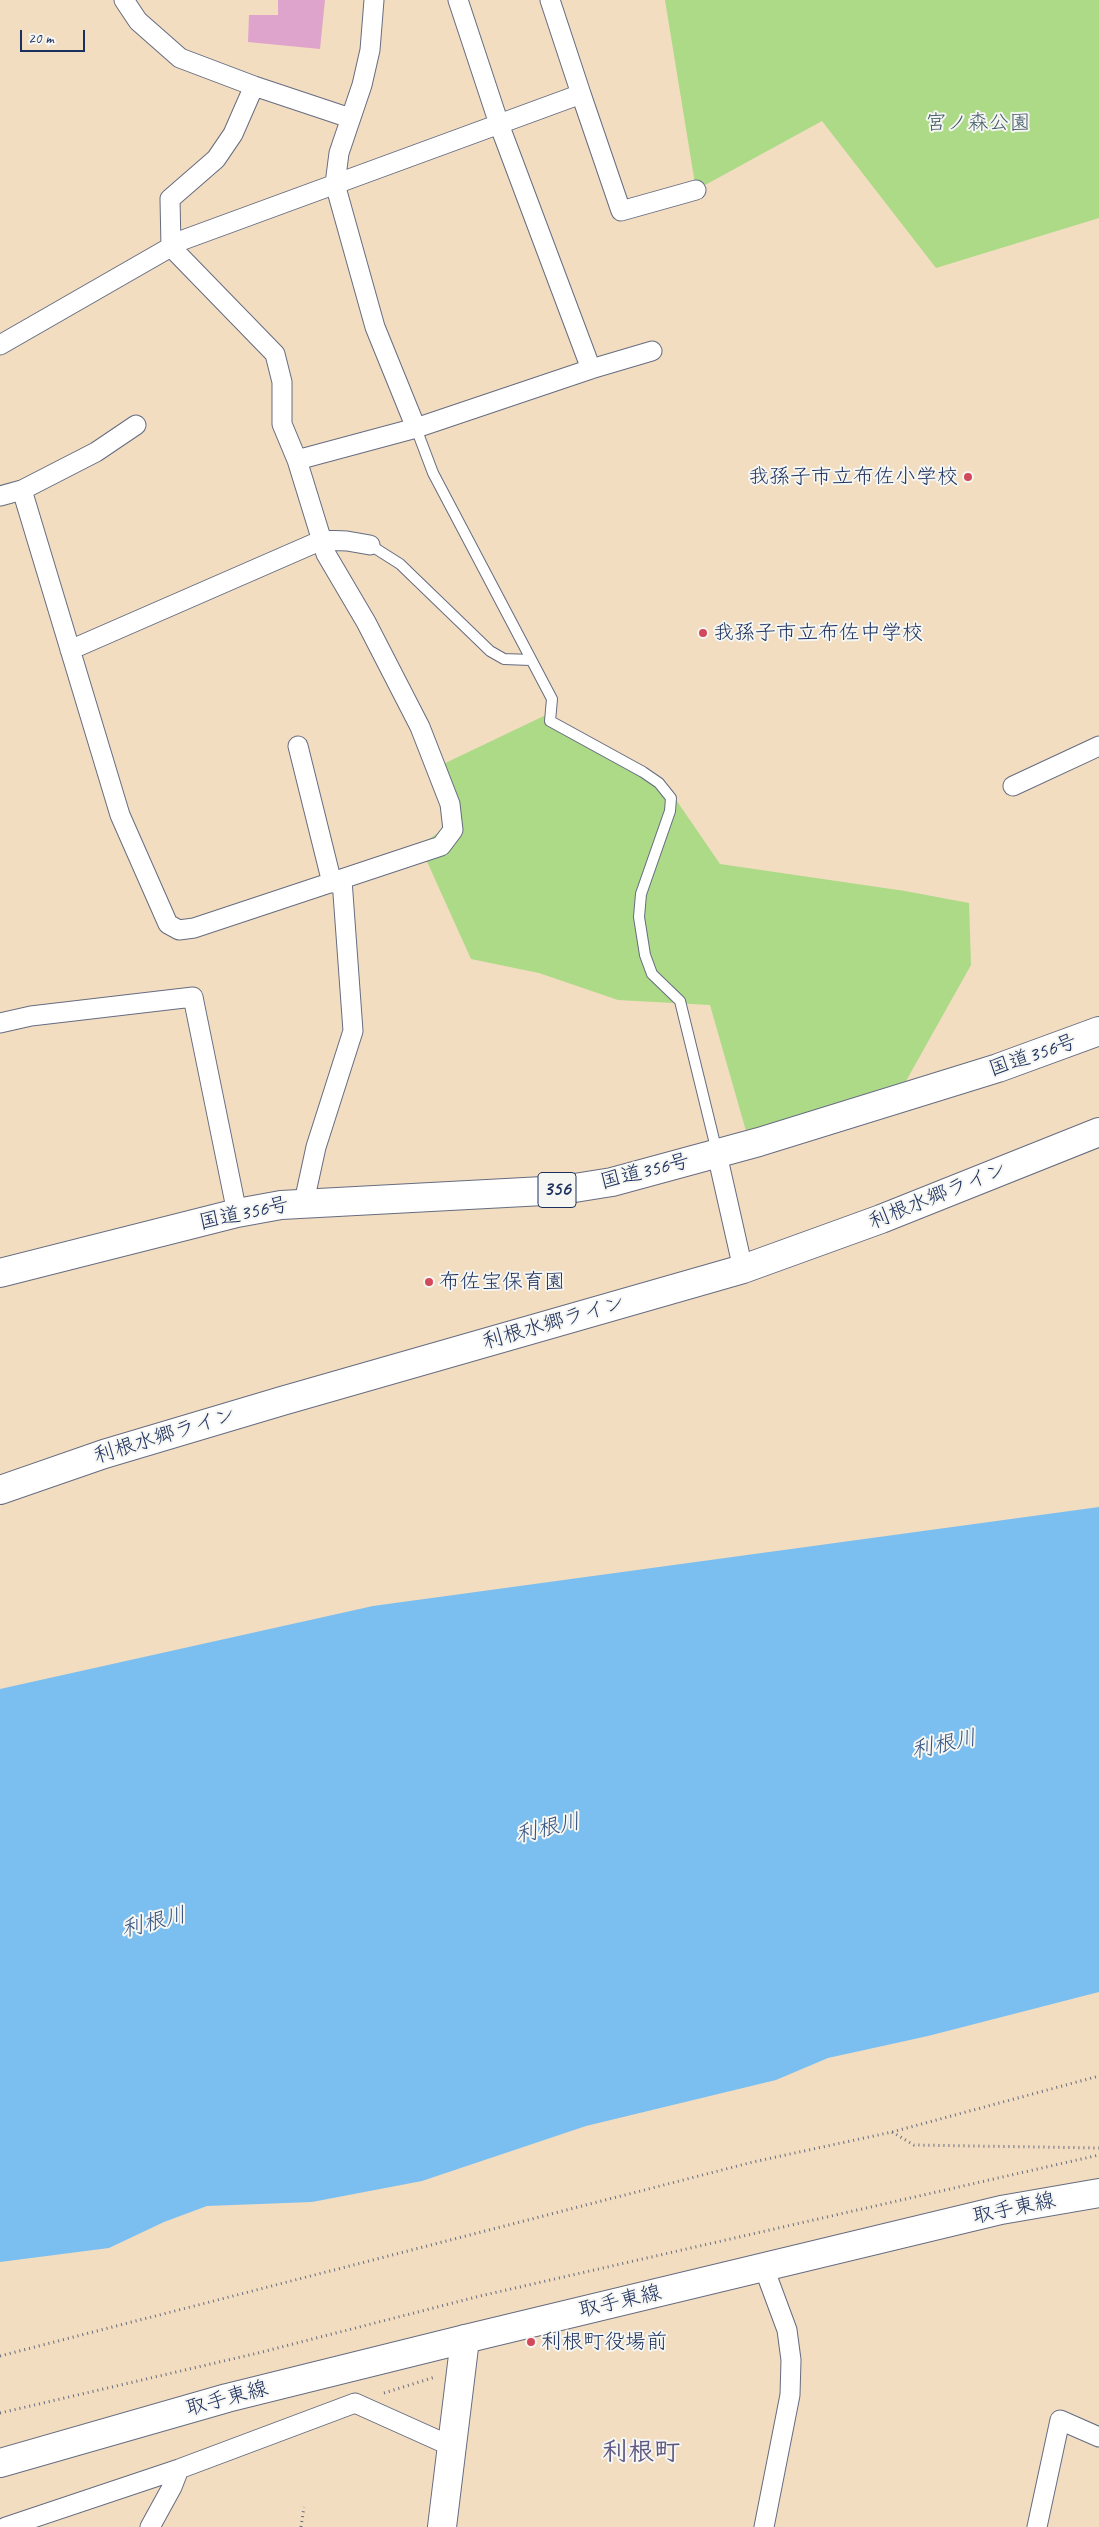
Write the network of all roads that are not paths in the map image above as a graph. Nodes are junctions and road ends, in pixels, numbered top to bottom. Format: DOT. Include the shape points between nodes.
graph roads {
  1 [pos="124,0"];
  2 [pos="374,0"];
  3 [pos="458,0"];
  4 [pos="550,0"];
  5 [pos="254,86"];
  6 [pos="580,94"];
  7 [pos="350,118"];
  8 [pos="499,124"];
  9 [pos="335,184"];
  10 [pos="696,190"];
  11 [pos="171,247"];
  12 [pos="0,345"];
  13 [pos="652,351"];
  14 [pos="591,369"];
  15 [pos="136,426"];
  16 [pos="416,428"];
  17 [pos="297,460"];
  18 [pos="22,490"];
  19 [pos="0,496"];
  20 [pos="322,540"];
  21 [pos="370,545"];
  22 [pos="70,650"];
  23 [pos="531,660"];
  24 [pos="298,746"];
  25 [pos="1099,746"];
  26 [pos="1013,786"];
  27 [pos="337,881"];
  28 [pos="0,1023"];
  29 [pos="1099,1031"];
  30 [pos="1099,1132"];
  31 [pos="717,1154"];
  32 [pos="304,1202"];
  33 [pos="237,1213"];
  34 [pos="743,1269"];
  35 [pos="0,1273"];
  36 [pos="0,1490"];
  37 [pos="1099,2193"];
  38 [pos="764,2268"];
  39 [pos="464,2349"];
  40 [pos="1099,2437"];
  41 [pos="453,2447"];
  42 [pos="0,2463"];
  43 [pos="178,2468"];
  44 [pos="6,2527"];
  45 [pos="150,2527"];
  46 [pos="442,2527"];
  47 [pos="764,2527"];
  48 [pos="1036,2527"];
  1 -- 5 [label="street" via="138,21 180,58"];
  2 -- 7 [label="street" via="370,50"];
  3 -- 8 [label="street"];
  4 -- 6 [label="street"];
  5 -- 7 [label="street"];
  5 -- 11 [label="street" via="233,134 216,159 170,199"];
  6 -- 8 [label="street"];
  6 -- 10 [label="street" via="621,211"];
  7 -- 9 [label="street"];
  8 -- 9 [label="street"];
  8 -- 14 [label="street"];
  9 -- 11 [label="street"];
  9 -- 16 [label="street" via="375,327"];
  11 -- 12 [label="street"];
  11 -- 17 [label="street" via="276,354 282,382 282,424"];
  13 -- 14 [label="street"];
  14 -- 16 [label="street"];
  15 -- 18 [label="street" via="96,452"];
  16 -- 17 [label="street"];
  16 -- 23 [label="lane" via="433,473"];
  17 -- 20 [label="street"];
  18 -- 19 [label="street"];
  18 -- 22 [label="street"];
  20 -- 21 [label="street" via="347,540"];
  20 -- 22 [label="street"];
  20 -- 27 [label="street" via="326,554 366,622 420,727 450,804 453,830 441,846"];
  21 -- 23 [label="lane" via="400,564 490,651 504,659"];
  22 -- 27 [label="street" via="120,815 168,924 179,930 194,928"];
  23 -- 31 [label="lane" via="552,699 550,721 643,772 659,783 671,798 670,811 641,894 644,955 652,974 680,1001"];
  24 -- 27 [label="street"];
  25 -- 26 [label="street"];
  27 -- 32 [label="street" via="353,1031 316,1147"];
  28 -- 33 [label="street" via="31,1016 193,997"];
  29 -- 31 [label="main road, 国道356号 / 356" via="998,1068"];
  30 -- 34 [label="main road, 利根水郷ライン" via="881,1219"];
  31 -- 32 [label="main road, 国道356号 / 356" via="612,1182 562,1190"];
  31 -- 34 [label="street"];
  32 -- 33 [label="main road, 国道356号 / 356"];
  33 -- 35 [label="main road, 国道356号 / 356"];
  34 -- 36 [label="main road, 利根水郷ライン" via="272,1404 104,1454"];
  37 -- 38 [label="main road, 取手東線" via="1001,2210"];
  38 -- 39 [label="main road, 取手東線"];
  38 -- 47 [label="street" via="786,2330 791,2360 790,2395"];
  39 -- 41 [label="main road"];
  39 -- 42 [label="main road, 取手東線" via="227,2398"];
  40 -- 48 [label="street" via="1060,2420"];
  41 -- 43 [label="street" via="355,2403"];
  41 -- 46 [label="main road"];
  43 -- 44 [label="street"];
  43 -- 45 [label="street" via="172,2487"];
}
